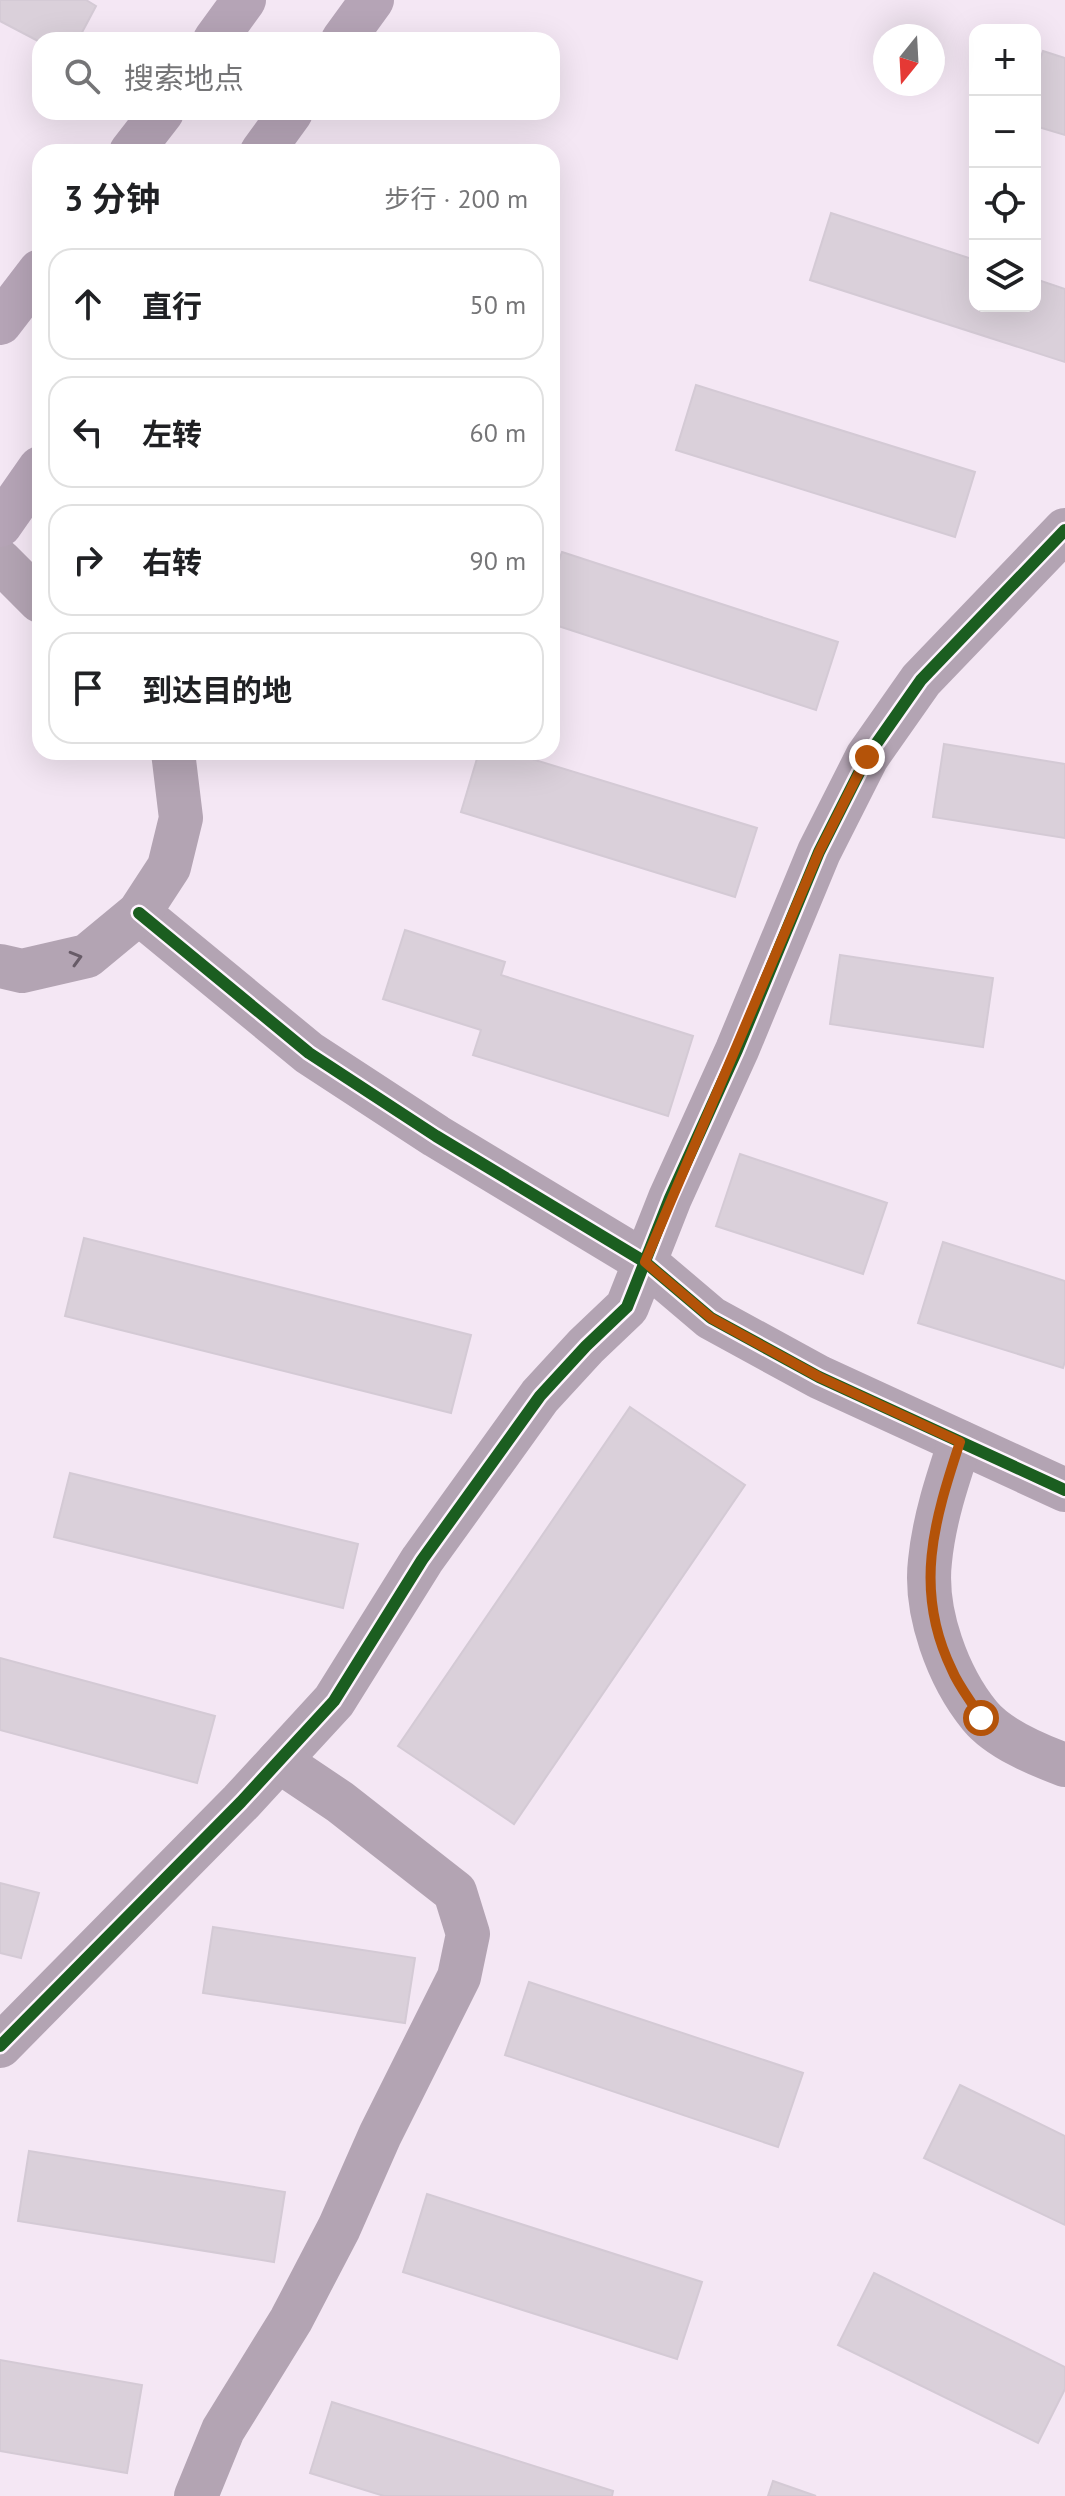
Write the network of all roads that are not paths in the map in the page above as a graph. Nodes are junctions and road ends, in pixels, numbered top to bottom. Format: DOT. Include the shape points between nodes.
graph roads {
  1 [pos="244,0"];
  2 [pos="372,0"];
  3 [pos="221,32"];
  4 [pos="349,32"];
  5 [pos="156,120"];
  6 [pos="285,120"];
  7 [pos="137,144"];
  8 [pos="268,144"];
  9 [pos="32,281"];
  10 [pos="0,323"];
  11 [pos="32,479"];
  12 [pos="0,525"];
  13 [pos="1065,530"];
  14 [pos="0,561"];
  15 [pos="32,593"];
  16 [pos="174,760"];
  17 [pos="139,913"];
  18 [pos="0,966"];
  19 [pos="645,1262"];
  20 [pos="960,1442"];
  21 [pos="1065,1490"];
  22 [pos="279,1761"];
  23 [pos="1065,1765"];
  24 [pos="0,2046"];
  25 [pos="196,2496"];
  1 -- 3 [label="main road"];
  2 -- 4 [label="main road"];
  5 -- 7 [label="main road"];
  6 -- 8 [label="main road"];
  9 -- 10 [label="main road"];
  11 -- 12 [label="main road"];
  13 -- 19 [label="street" via="921,680 867,757 819,852"];
  14 -- 15 [label="street"];
  16 -- 17 [label="street" via="181,818 169,867"];
  18 -- 17 [label="street, one-way" via="22,971 87,956"];
  17 -- 19 [label="street" via="309,1053"];
  19 -- 20 [label="street" via="711,1318 819,1377"];
  19 -- 22 [label="street" via="627,1307 540,1396 422,1560 334,1701"];
  20 -- 21 [label="street"];
  20 -- 23 [label="street" via="940,1504 929,1564 932,1617 952,1671 981,1718 1024,1749"];
  22 -- 24 [label="street"];
  22 -- 25 [label="street" via="455,1892 468,1934 459,1977 339,2228 291,2320 223,2430"];
}
